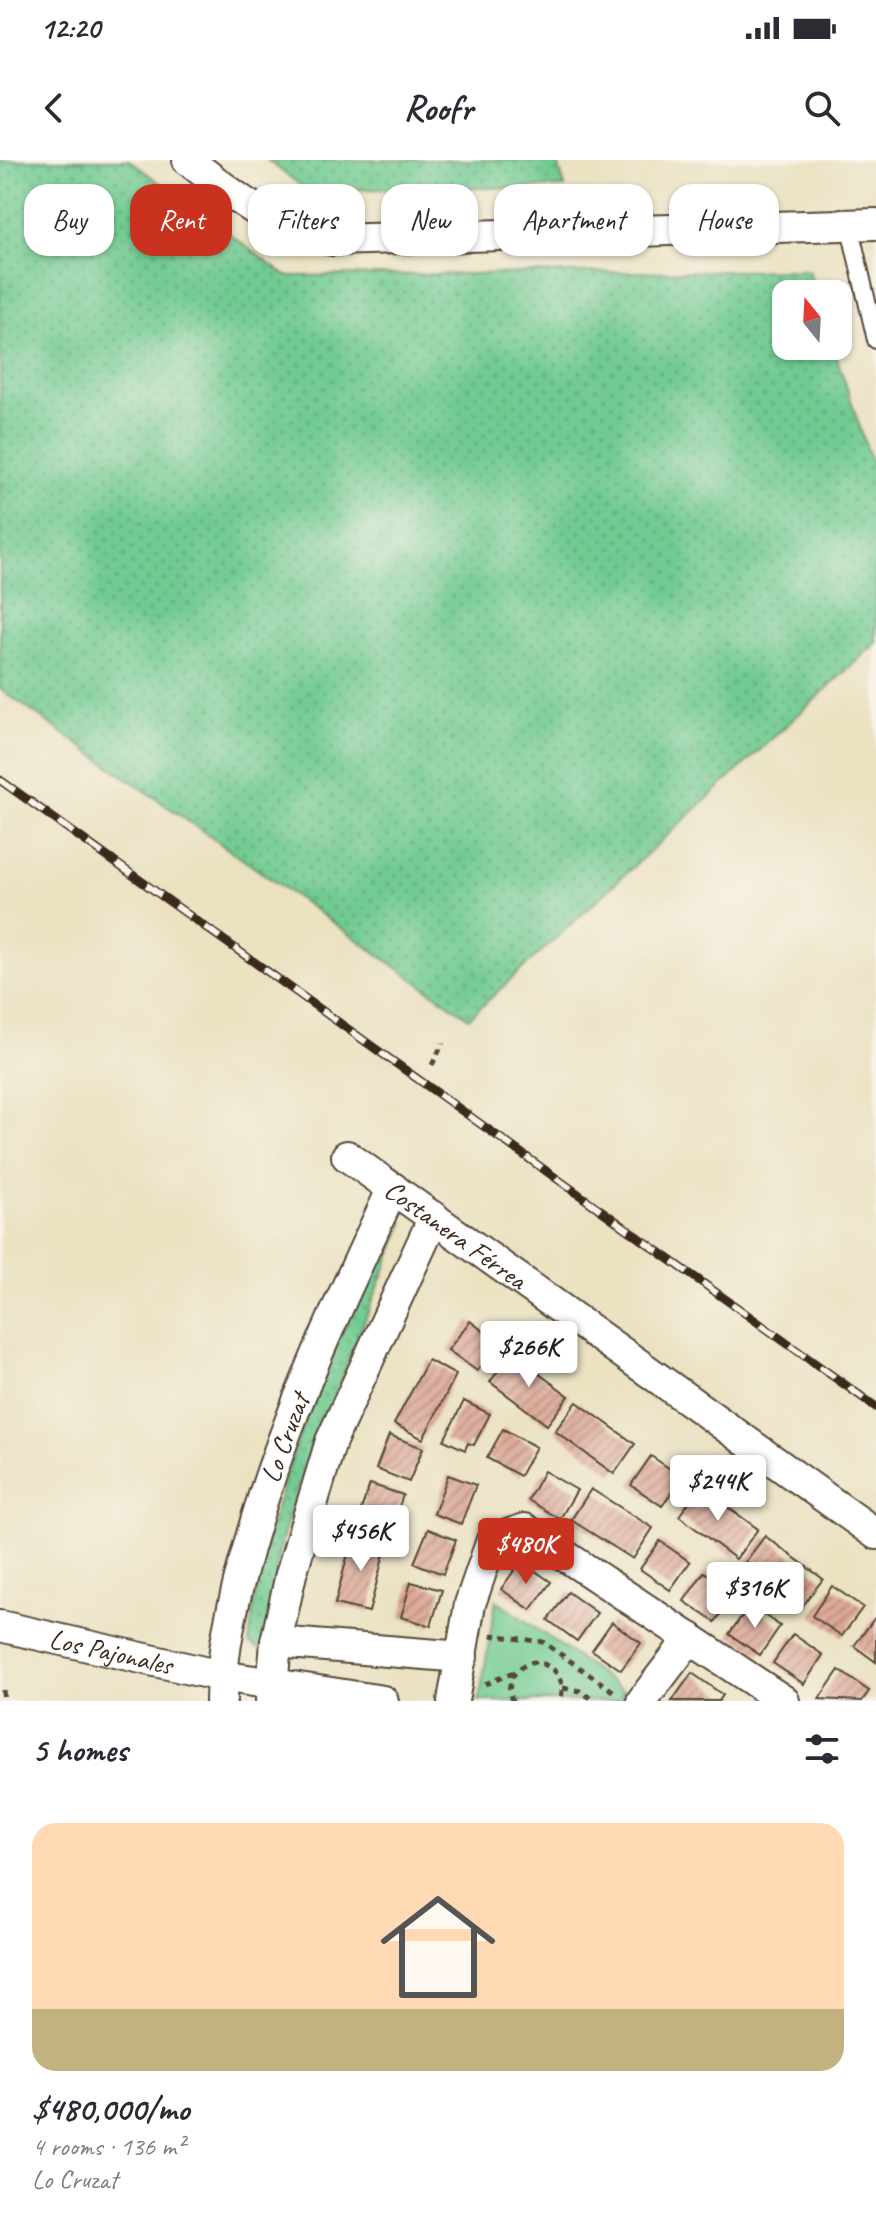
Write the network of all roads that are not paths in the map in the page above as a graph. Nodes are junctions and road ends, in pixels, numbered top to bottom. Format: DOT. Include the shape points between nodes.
graph roads {
  1 [pos="188,160"];
  2 [pos="862,224"];
  3 [pos="876,340"];
  4 [pos="347,1156"];
  5 [pos="393,1188"];
  6 [pos="434,1217"];
  7 [pos="876,1534"];
  8 [pos="0,1626"];
  9 [pos="690,1638"];
  10 [pos="276,1642"];
  11 [pos="464,1644"];
  12 [pos="352,1649"];
  13 [pos="221,1688"];
  14 [pos="271,1693"];
  15 [pos="339,1697"];
  16 [pos="383,1701"];
  17 [pos="453,1701"];
  18 [pos="642,1701"];
  19 [pos="784,1701"];
  1 -- 2 [label="street" via="268,220 333,240"];
  2 -- 3 [label="lane"];
  4 -- 5 [label="street, Costanera Férrea"];
  5 -- 6 [label="street, Costanera Férrea"];
  5 -- 13 [label="street, Lo Cruzat" via="311,1361 269,1474 239,1581"];
  6 -- 7 [label="street, Costanera Férrea"];
  6 -- 10 [label="street, Lo Cruzat" via="331,1441"];
  8 -- 13 [label="street, Los Pajonales"];
  9 -- 11 [label="street" via="525,1529 492,1540 470,1604"];
  9 -- 18 [label="street"];
  9 -- 19 [label="street"];
  10 -- 12 [label="street"];
  10 -- 14 [label="street, Lo Cruzat"];
  11 -- 12 [label="street"];
  11 -- 17 [label="street"];
  12 -- 15 [label="street" via="360,1665 358,1678"];
  13 -- 14 [label="street, Los Pajonales"];
  14 -- 15 [label="street, Los Pajonales"];
  15 -- 16 [label="street, Los Pajonales"];
}
